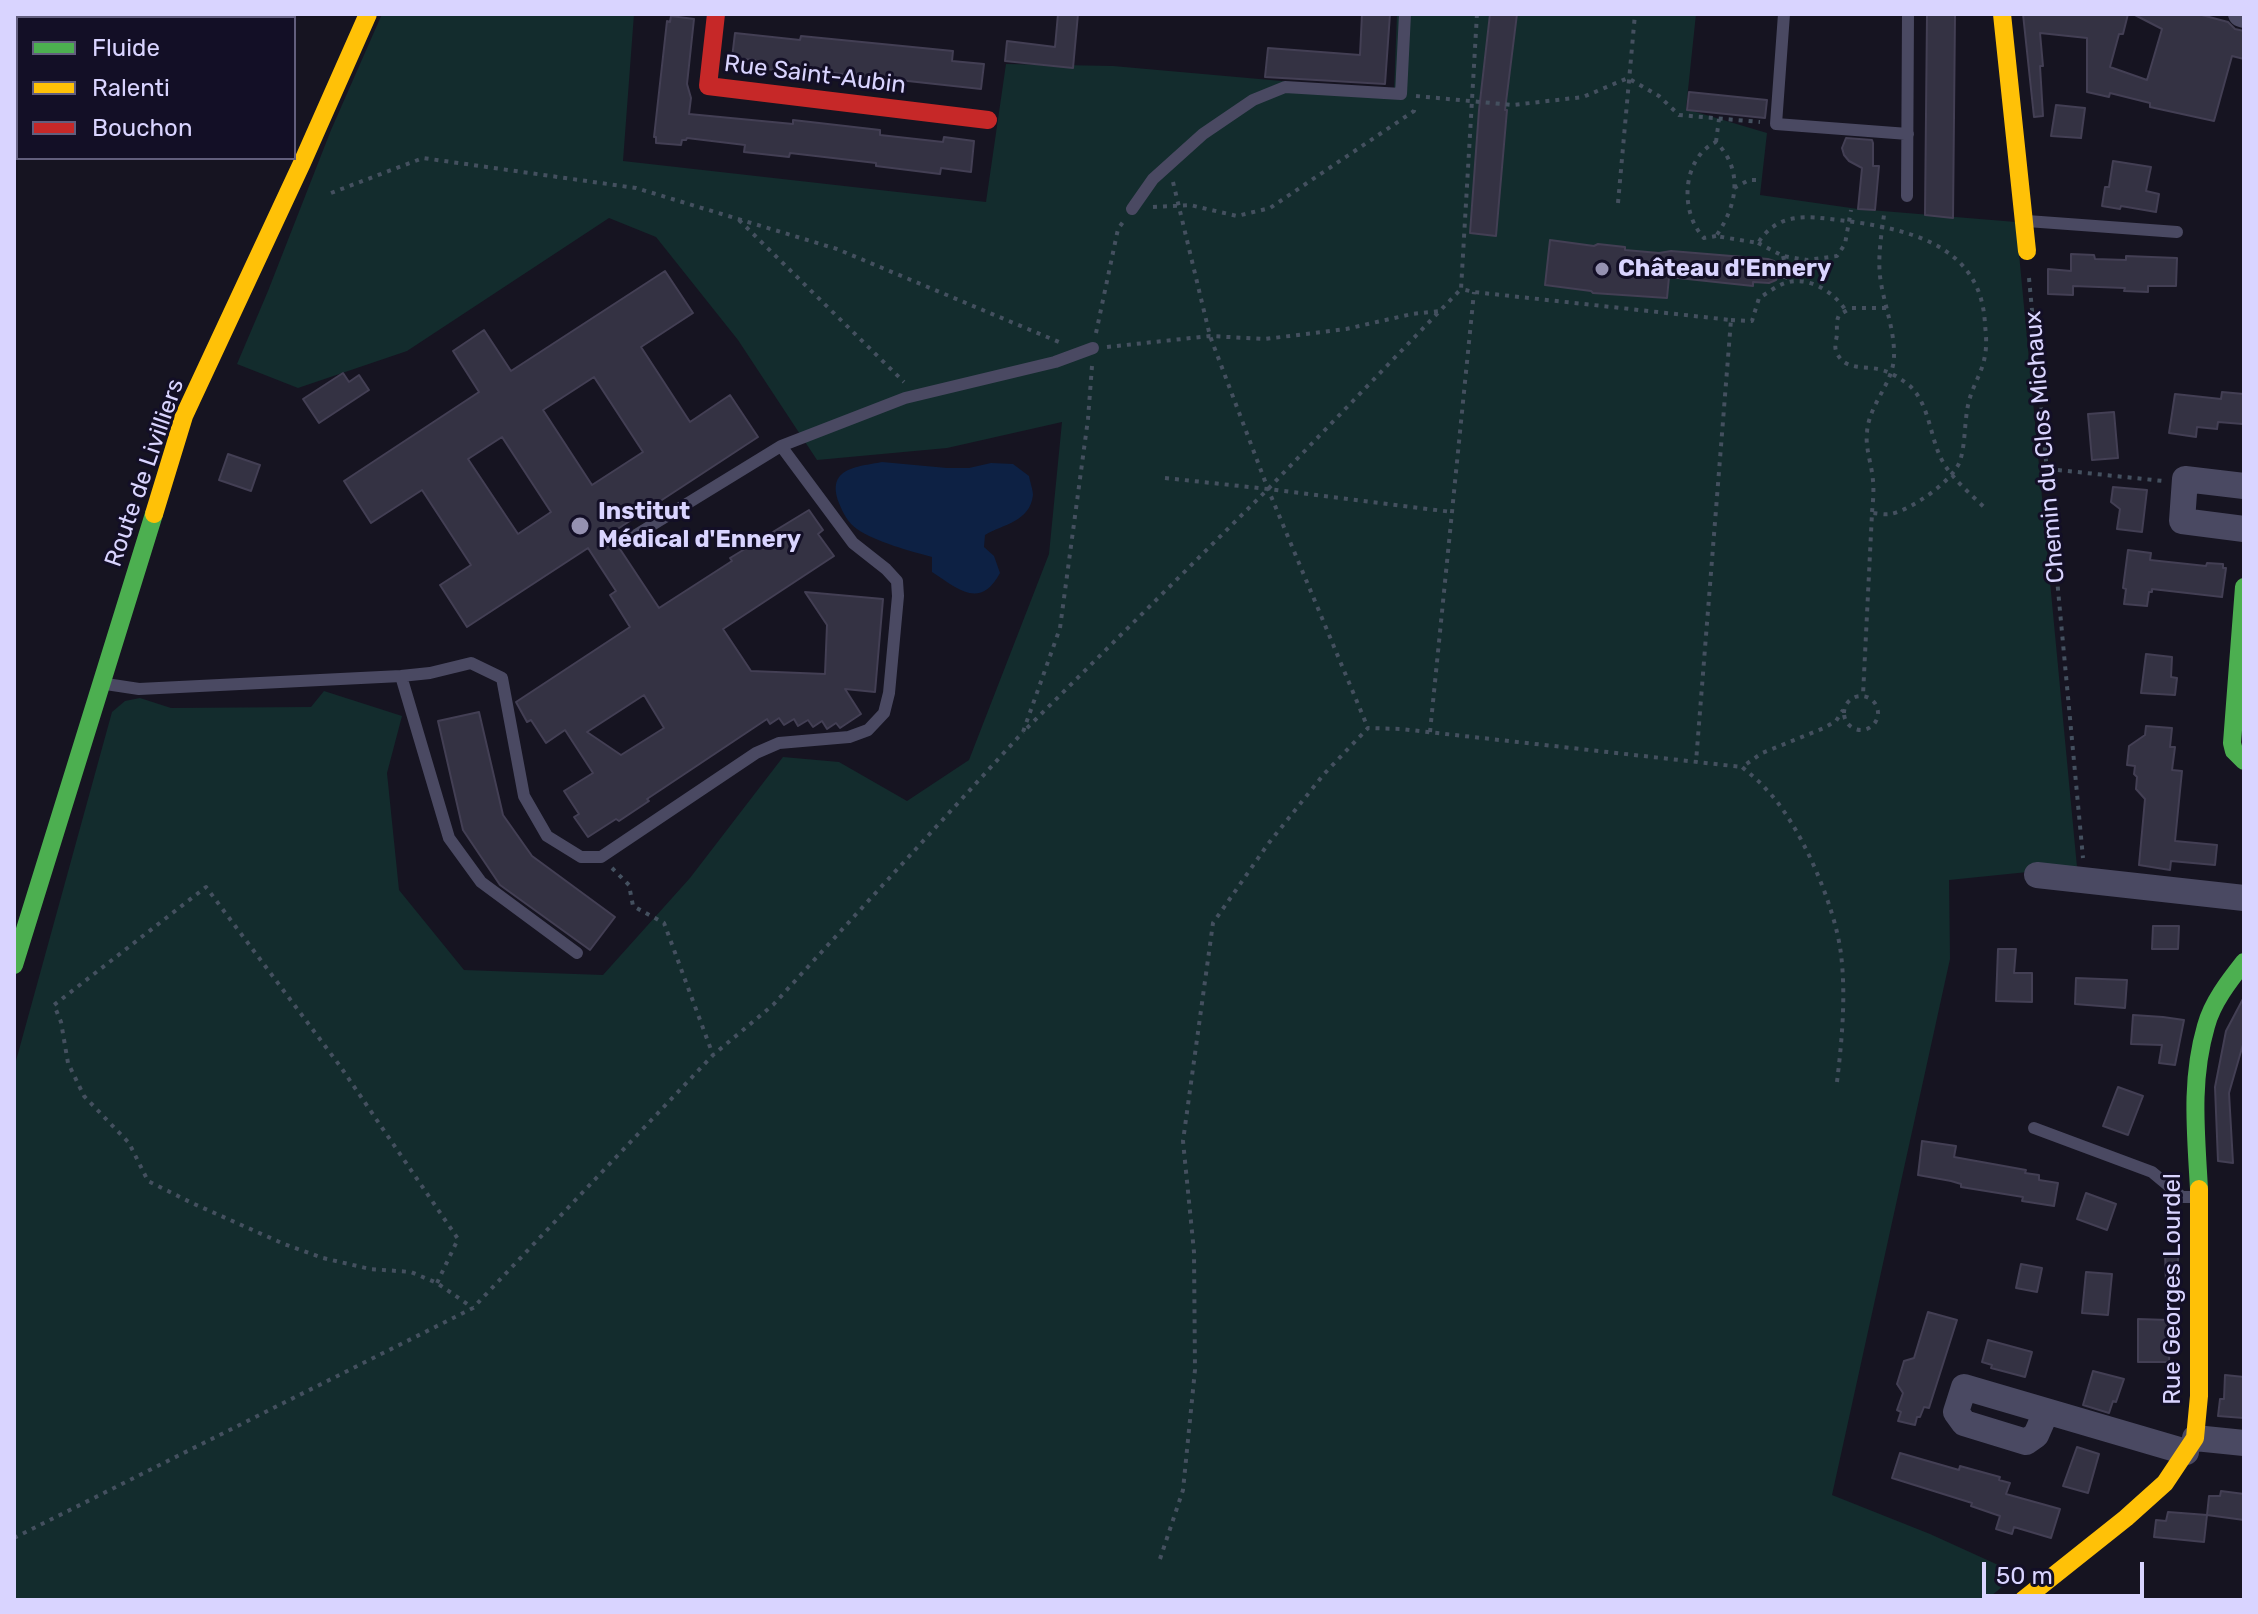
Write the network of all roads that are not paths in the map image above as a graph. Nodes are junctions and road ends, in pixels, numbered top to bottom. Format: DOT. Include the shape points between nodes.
graph roads {
  1 [pos="368,14"];
  2 [pos="716,14"];
  3 [pos="1405,14"];
  4 [pos="1784,14"];
  5 [pos="1908,14"];
  6 [pos="2002,14"];
  7 [pos="988,120"];
  8 [pos="1908,134"];
  9 [pos="1907,196"];
  10 [pos="1132,209"];
  11 [pos="2024,221"];
  12 [pos="2177,232"];
  13 [pos="2027,251"];
  14 [pos="1088,350"];
  15 [pos="781,446"];
  16 [pos="2244,486"];
  17 [pos="2244,529"];
  18 [pos="631,538"];
  19 [pos="2244,587"];
  20 [pos="401,676"];
  21 [pos="103,684"];
  22 [pos="2244,761"];
  23 [pos="2037,875"];
  24 [pos="2244,898"];
  25 [pos="577,953"];
  26 [pos="2244,962"];
  27 [pos="14,965"];
  28 [pos="2034,1128"];
  29 [pos="2199,1197"];
  30 [pos="2046,1412"];
  31 [pos="2244,1443"];
  32 [pos="2191,1445"];
  33 [pos="2023,1600"];
  1 -- 21 [label="street, Route de Livilliers" via="184,416"];
  2 -- 7 [label="street, Rue Saint-Aubin" via="708,86"];
  3 -- 10 [label="lane" via="1401,94 1285,87 1253,100 1203,134 1153,179"];
  4 -- 8 [label="lane" via="1776,124"];
  5 -- 8 [label="lane"];
  6 -- 11 [label="street"];
  8 -- 9 [label="lane"];
  11 -- 12 [label="lane"];
  11 -- 13 [label="street"];
  14 -- 15 [label="lane" via="918,395"];
  15 -- 18 [label="lane"];
  15 -- 20 [label="lane" via="853,543 897,581 889,693 884,713 868,730 849,737 779,743 756,753 601,857 581,857 547,836 524,796 502,678 471,663"];
  16 -- 17 [label="street" via="2185,479 2182,521"];
  19 -- 22 [label="street" via="2232,743"];
  20 -- 21 [label="lane" via="139,689"];
  20 -- 25 [label="lane" via="449,838 481,882"];
  21 -- 27 [label="street, Route de Livilliers"];
  23 -- 24 [label="street"];
  26 -- 29 [label="street, Rue Georges Lourdel" via="2206,1024 2194,1085"];
  28 -- 29 [label="lane" via="2152,1172 2182,1197"];
  29 -- 32 [label="street, Rue Georges Lourdel" via="2199,1396"];
  30 -- 32 [label="street"];
  31 -- 32 [label="street"];
  32 -- 33 [label="street, Rue Georges Lourdel" via="2165,1483"];
}
